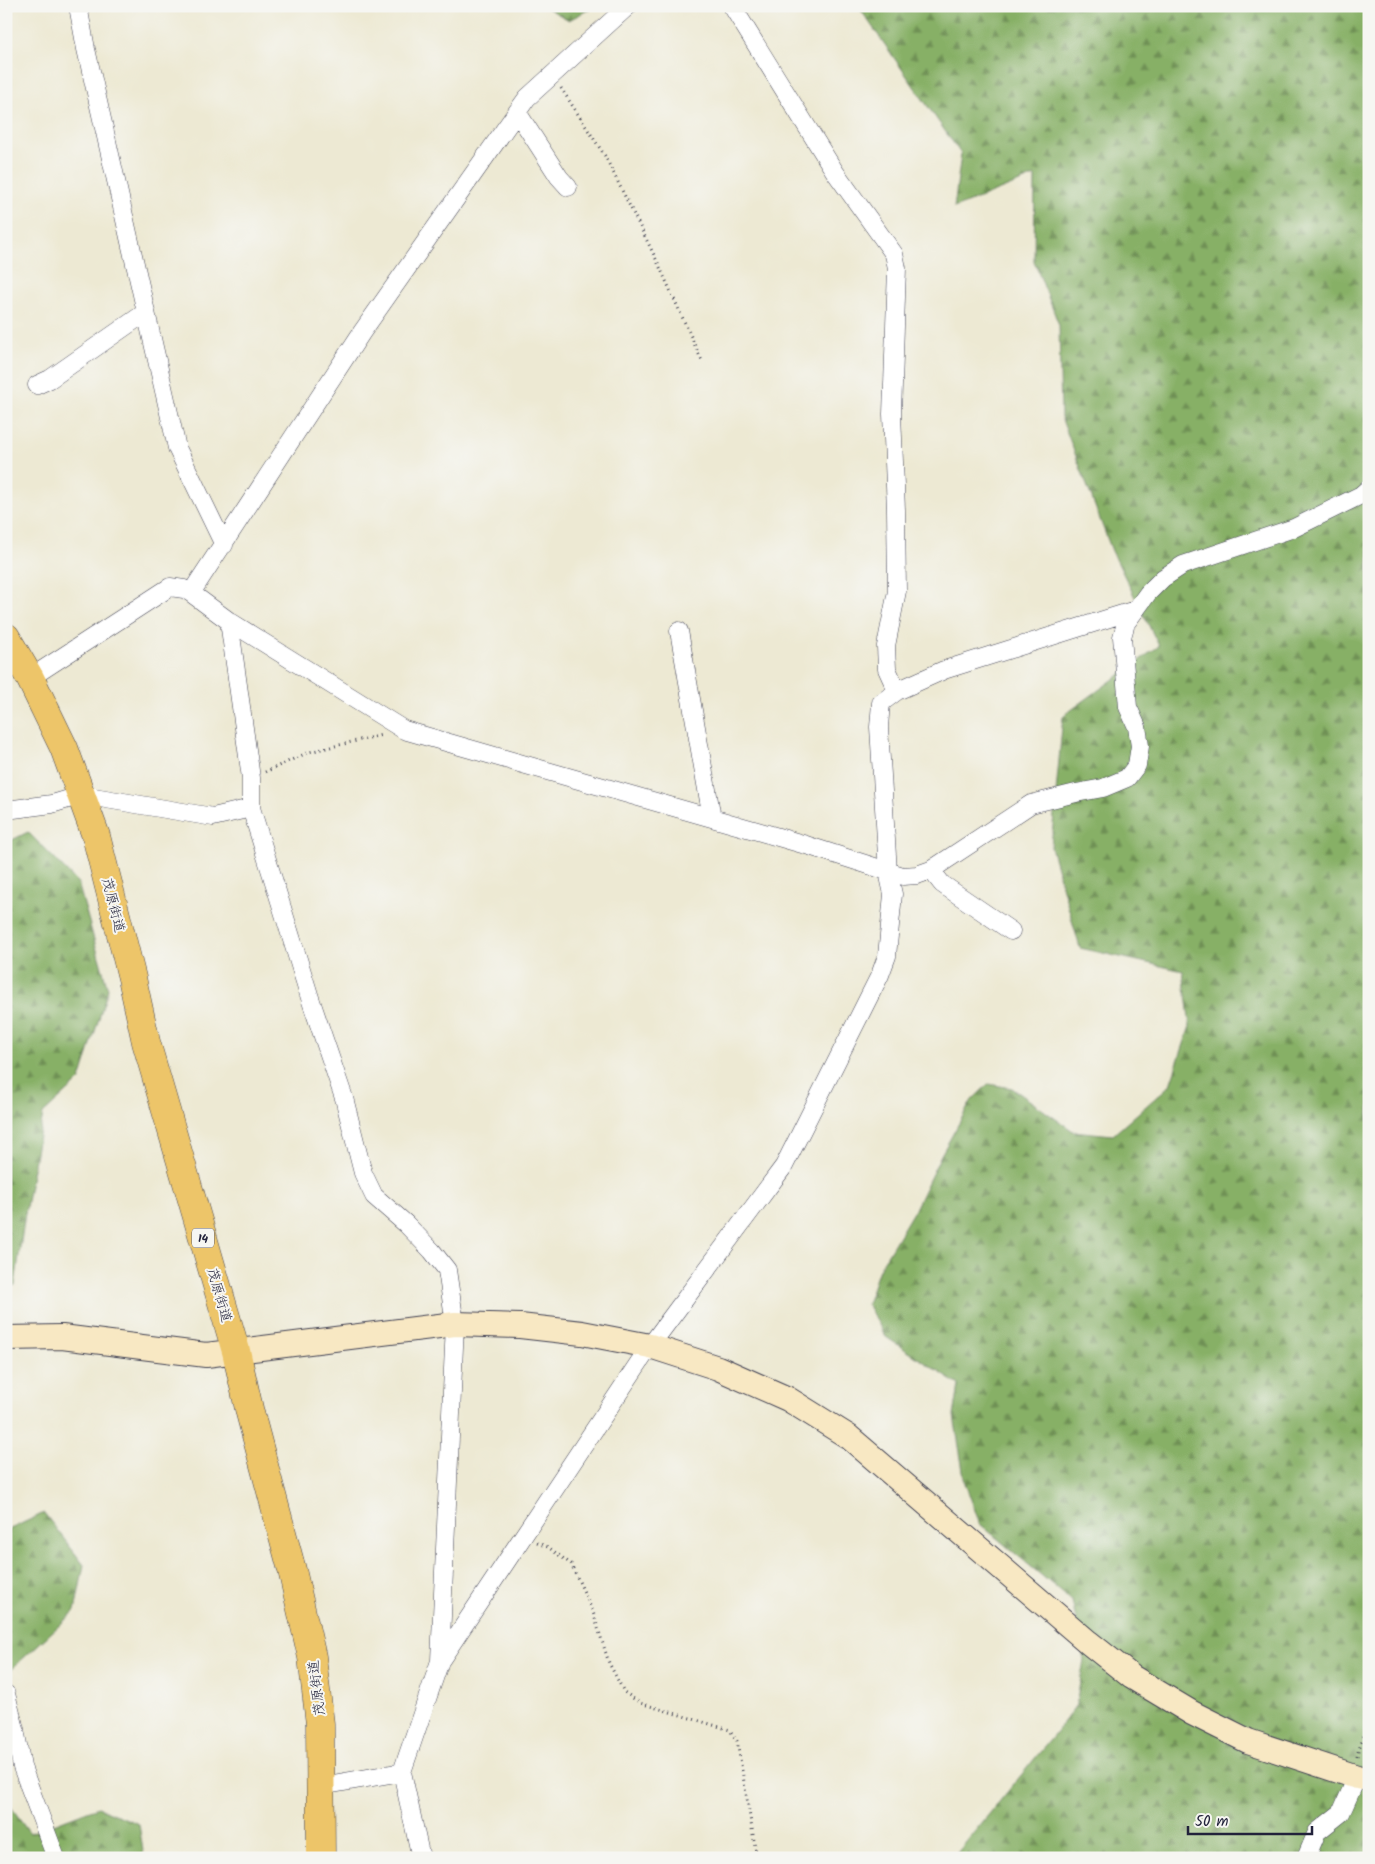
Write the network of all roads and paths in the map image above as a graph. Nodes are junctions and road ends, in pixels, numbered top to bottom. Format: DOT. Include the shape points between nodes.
graph roads {
  1 [pos="78,6"];
  2 [pos="628,6"];
  3 [pos="732,6"];
  4 [pos="552,75"];
  5 [pos="517,112"];
  6 [pos="568,187"];
  7 [pos="146,312"];
  8 [pos="702,360"];
  9 [pos="36,385"];
  10 [pos="1369,488"];
  11 [pos="224,545"];
  12 [pos="191,593"];
  13 [pos="1135,610"];
  14 [pos="229,621"];
  15 [pos="679,631"];
  16 [pos="6,637"];
  17 [pos="30,678"];
  18 [pos="897,691"];
  19 [pos="404,730"];
  20 [pos="251,778"];
  21 [pos="82,795"];
  22 [pos="251,808"];
  23 [pos="6,810"];
  24 [pos="712,818"];
  25 [pos="931,870"];
  26 [pos="888,872"];
  27 [pos="1011,930"];
  28 [pos="455,1324"];
  29 [pos="6,1338"];
  30 [pos="650,1346"];
  31 [pos="236,1351"];
  32 [pos="523,1536"];
  33 [pos="440,1661"];
  34 [pos="6,1694"];
  35 [pos="1369,1722"];
  36 [pos="402,1772"];
  37 [pos="1363,1778"];
  38 [pos="321,1786"];
  39 [pos="56,1858"];
  40 [pos="321,1858"];
  41 [pos="421,1858"];
  42 [pos="757,1858"];
  43 [pos="1306,1858"];
  1 -- 7 [label="street"];
  2 -- 4 [label="street"];
  3 -- 18 [label="street" via="835,172 894,254 897,268 892,414 897,591 886,646 887,669"];
  4 -- 5 [label="street"];
  4 -- 8 [label="path" via="605,156"];
  5 -- 6 [label="street"];
  5 -- 11 [label="street" via="362,332"];
  7 -- 9 [label="street" via="50,379"];
  7 -- 11 [label="street" via="176,448"];
  10 -- 13 [label="street" via="1294,528 1183,565 1163,578"];
  11 -- 12 [label="street"];
  12 -- 14 [label="street"];
  12 -- 17 [label="street" via="170,587"];
  13 -- 18 [label="street" via="944,670"];
  13 -- 25 [label="street" via="1122,637 1128,707 1137,727 1140,746 1137,764 1127,778 1104,788 1031,804"];
  14 -- 19 [label="street"];
  14 -- 20 [label="street"];
  15 -- 24 [label="street"];
  16 -- 17 [label="main road, 茂原街道 / 14"];
  17 -- 21 [label="main road, 茂原街道 / 14" via="64,748"];
  18 -- 26 [label="street" via="881,703 879,727"];
  19 -- 20 [label="path" via="310,752"];
  19 -- 24 [label="street"];
  20 -- 22 [label="street"];
  21 -- 22 [label="street" via="213,817"];
  21 -- 23 [label="street" via="52,804"];
  21 -- 31 [label="main road, 茂原街道 / 14" via="109,884 146,1042"];
  22 -- 28 [label="street" via="344,1098 363,1173 374,1196 406,1224 447,1270"];
  24 -- 26 [label="street"];
  25 -- 26 [label="street" via="903,876"];
  25 -- 27 [label="street" via="942,884"];
  26 -- 30 [label="street" via="893,894 887,956 880,976 784,1166"];
  28 -- 30 [label="street" via="520,1326 582,1333"];
  28 -- 31 [label="street"];
  28 -- 33 [label="street"];
  29 -- 31 [label="street" via="62,1338 206,1354"];
  30 -- 32 [label="street"];
  30 -- 37 [label="street" via="718,1368 788,1399 849,1437 1088,1642 1141,1682 1192,1713 1248,1742"];
  31 -- 38 [label="main road, 茂原街道 / 14" via="312,1657 320,1724"];
  32 -- 33 [label="street"];
  32 -- 42 [label="path" via="548,1547 571,1564 624,1692 640,1703 730,1730 737,1741"];
  33 -- 36 [label="street"];
  34 -- 39 [label="street" via="22,1767"];
  35 -- 37 [label="path" via="1358,1751"];
  36 -- 38 [label="street"];
  36 -- 41 [label="street"];
  37 -- 43 [label="street" via="1340,1813 1317,1832"];
  38 -- 40 [label="main road, 茂原街道 / 14"];
}
